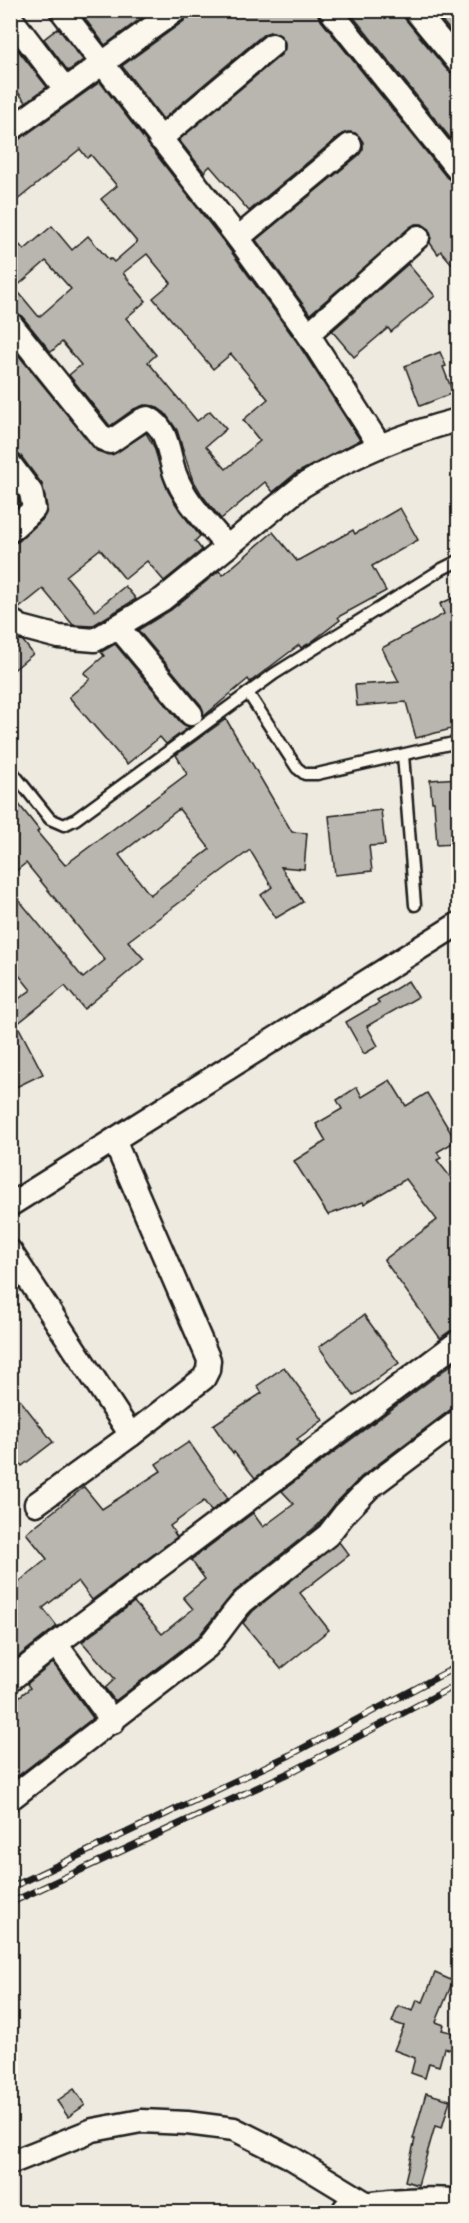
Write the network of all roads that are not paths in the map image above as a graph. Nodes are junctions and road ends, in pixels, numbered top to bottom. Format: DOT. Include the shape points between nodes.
graph roads {
  1 [pos="61,10"];
  2 [pos="176,10"];
  3 [pos="330,10"];
  4 [pos="415,10"];
  5 [pos="16,16"];
  6 [pos="272,45"];
  7 [pos="459,62"];
  8 [pos="103,64"];
  9 [pos="66,90"];
  10 [pos="10,130"];
  11 [pos="160,139"];
  12 [pos="350,145"];
  13 [pos="459,170"];
  14 [pos="418,237"];
  15 [pos="238,238"];
  16 [pos="10,323"];
  17 [pos="308,334"];
  18 [pos="459,420"];
  19 [pos="380,446"];
  20 [pos="10,464"];
  21 [pos="10,531"];
  22 [pos="227,547"];
  23 [pos="459,561"];
  24 [pos="10,620"];
  25 [pos="118,627"];
  26 [pos="248,693"];
  27 [pos="191,714"];
  28 [pos="459,742"];
  29 [pos="404,755"];
  30 [pos="10,769"];
  31 [pos="415,905"];
  32 [pos="459,924"];
  33 [pos="114,1140"];
  34 [pos="10,1205"];
  35 [pos="10,1251"];
  36 [pos="459,1342"];
  37 [pos="459,1421"];
  38 [pos="131,1435"];
  39 [pos="36,1504"];
  40 [pos="56,1644"];
  41 [pos="10,1680"];
  42 [pos="113,1722"];
  43 [pos="10,1799"];
  44 [pos="10,2163"];
  45 [pos="459,2206"];
  46 [pos="361,2210"];
  1 -- 8 [label="street"];
  2 -- 8 [label="street"];
  3 -- 13 [label="street"];
  4 -- 7 [label="street"];
  5 -- 9 [label="street"];
  6 -- 11 [label="street"];
  8 -- 9 [label="street"];
  8 -- 11 [label="street"];
  9 -- 10 [label="street"];
  11 -- 15 [label="street"];
  12 -- 15 [label="street"];
  14 -- 17 [label="street"];
  15 -- 17 [label="street"];
  16 -- 22 [label="street" via="103,439 110,442 142,420 156,421 180,486"];
  17 -- 19 [label="street"];
  18 -- 19 [label="street" via="419,430"];
  19 -- 22 [label="street" via="302,486"];
  20 -- 21 [label="street" via="31,492 34,509"];
  22 -- 25 [label="street" via="163,598"];
  23 -- 26 [label="lane"];
  24 -- 25 [label="street" via="59,638 95,640"];
  25 -- 27 [label="street"];
  26 -- 29 [label="lane" via="297,768 305,774"];
  26 -- 30 [label="lane" via="64,825 50,819"];
  28 -- 29 [label="lane"];
  29 -- 31 [label="lane"];
  32 -- 33 [label="street"];
  33 -- 34 [label="street"];
  33 -- 38 [label="street" via="209,1360 204,1378"];
  35 -- 38 [label="street"];
  36 -- 40 [label="street"];
  37 -- 42 [label="street" via="369,1488 328,1535 244,1601 207,1647"];
  38 -- 39 [label="street"];
  40 -- 41 [label="street"];
  40 -- 42 [label="street"];
  42 -- 43 [label="street"];
  44 -- 46 [label="street" via="93,2130 141,2121 222,2127 234,2129 290,2157"];
  45 -- 46 [label="highway" via="431,2204"];
}
